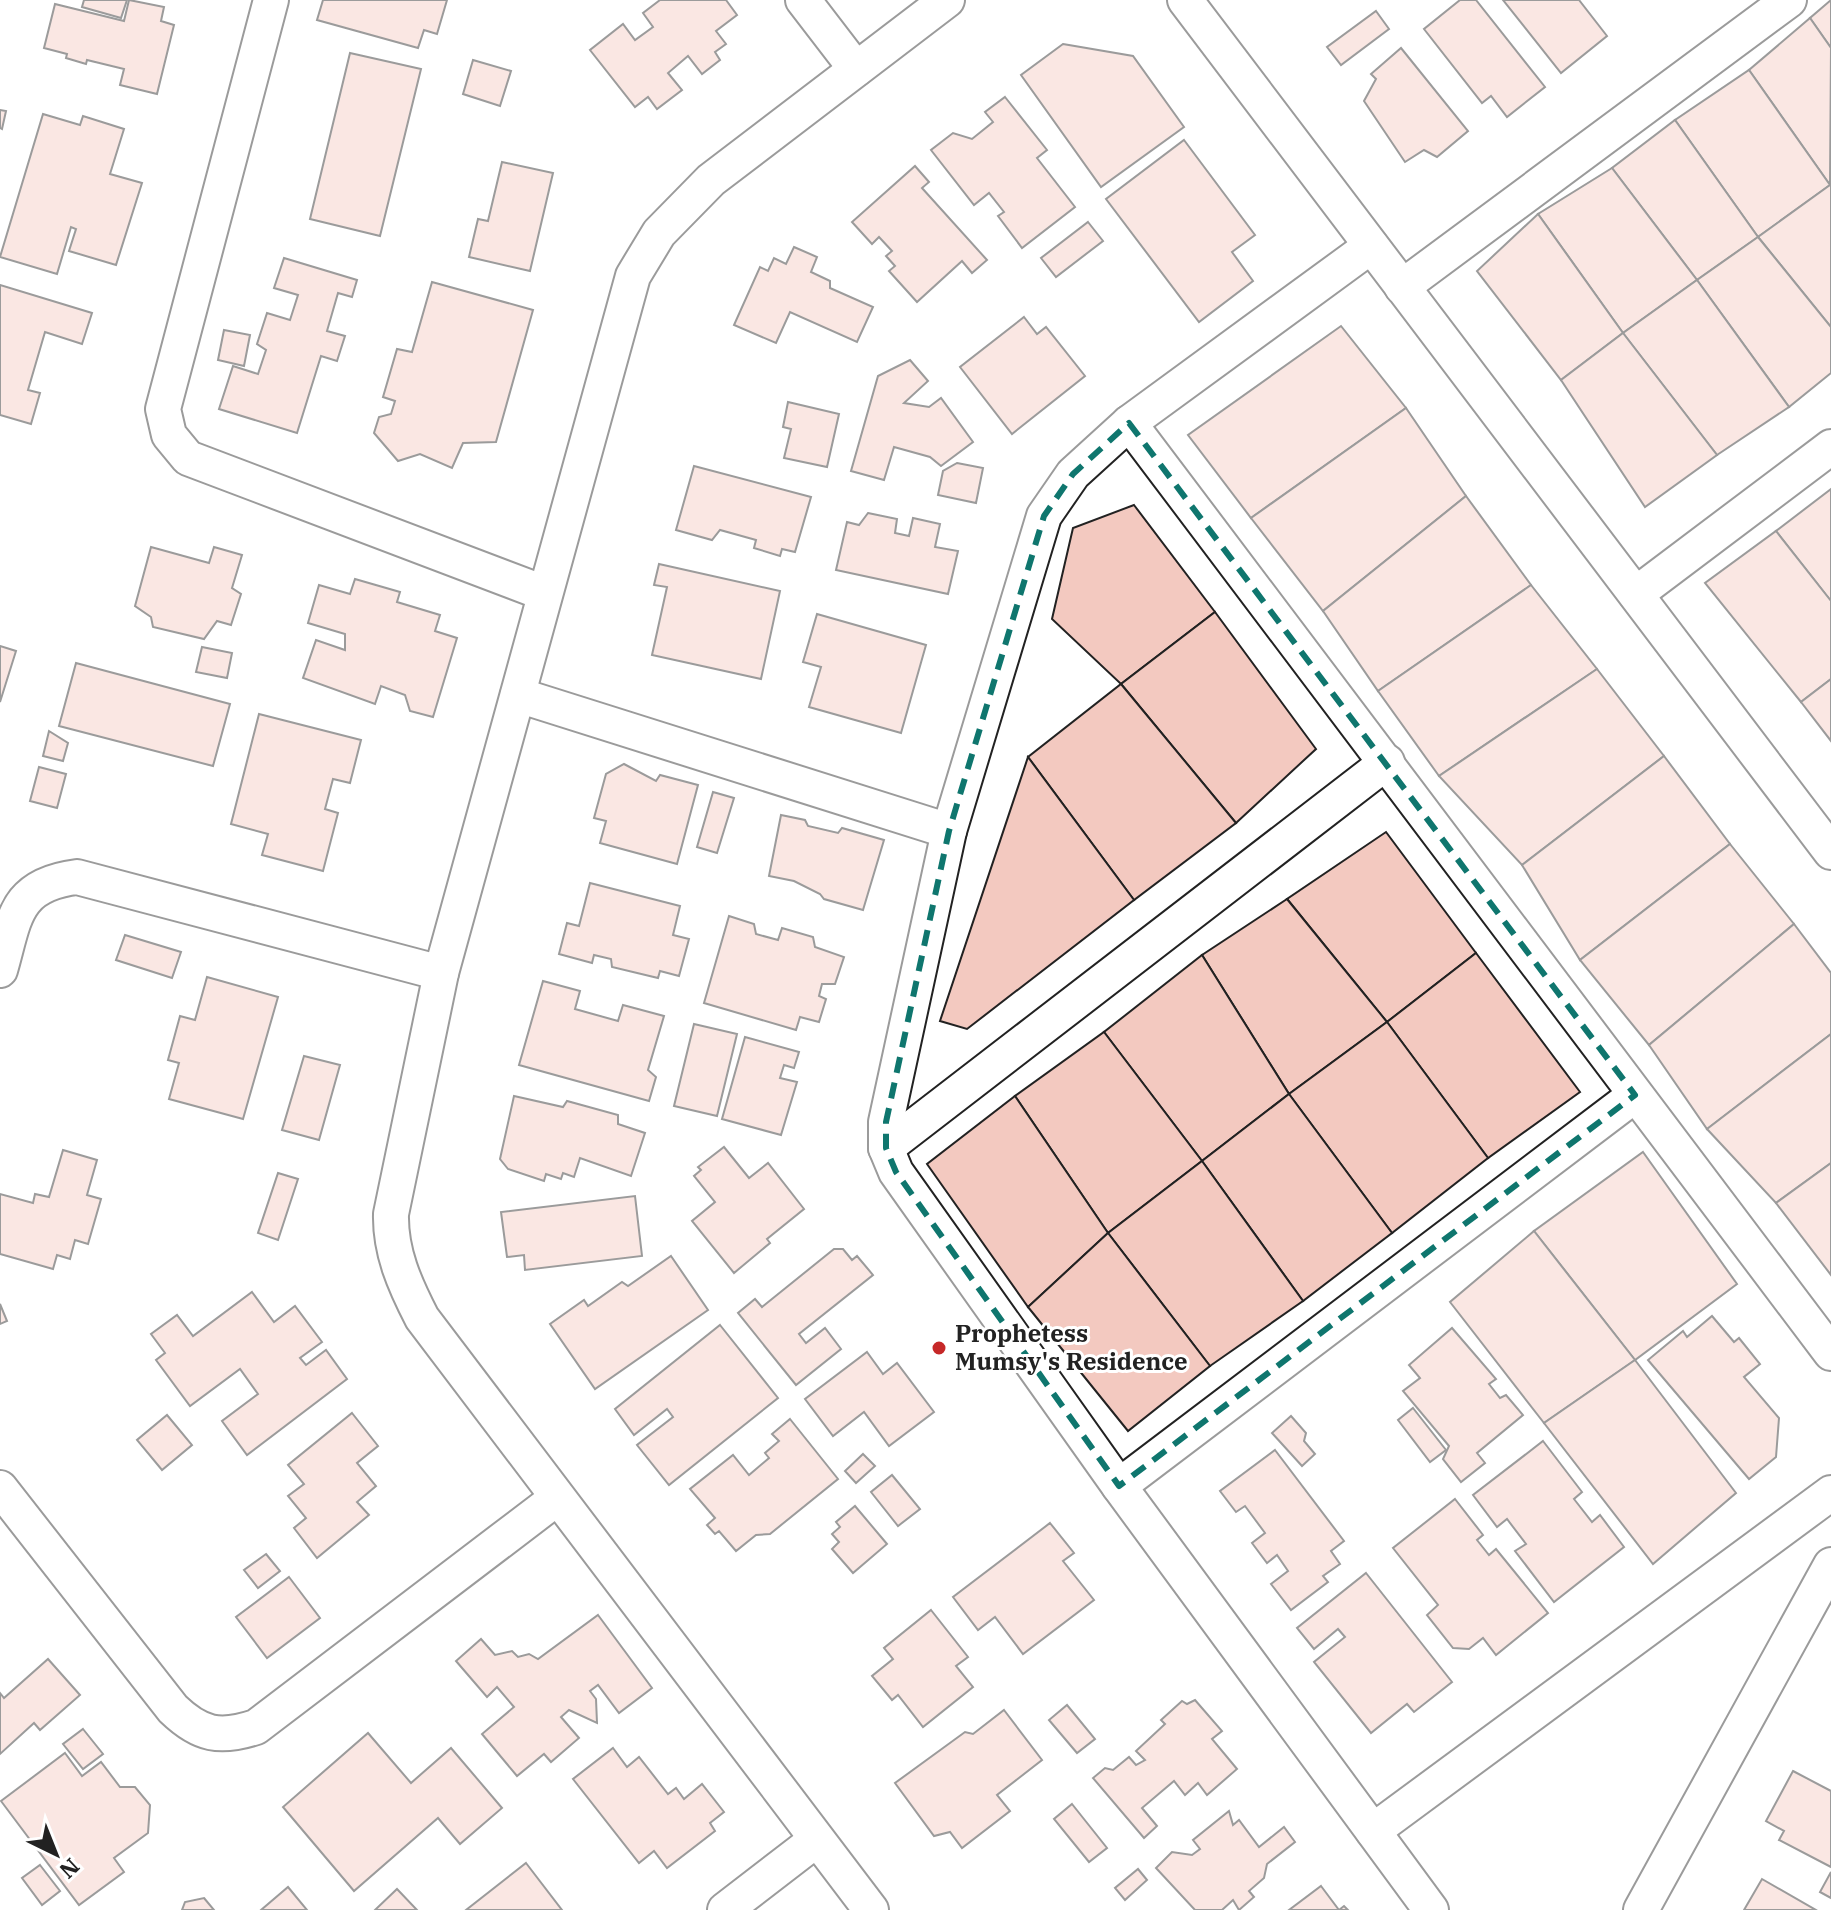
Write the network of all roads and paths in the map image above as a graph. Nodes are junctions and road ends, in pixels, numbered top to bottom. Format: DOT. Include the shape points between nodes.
graph roads {
  1 [pos="271,0"];
  2 [pos="803,0"];
  3 [pos="947,0"];
  4 [pos="1185,0"];
  5 [pos="1789,0"];
  6 [pos="856,69"];
  7 [pos="1371,246"];
  8 [pos="1402,287"];
  9 [pos="1129,423"];
  10 [pos="1831,447"];
  11 [pos="544,593"];
  12 [pos="1636,594"];
  13 [pos="518,695"];
  14 [pos="1387,762"];
  15 [pos="949,831"];
  16 [pos="1831,852"];
  17 [pos="0,970"];
  18 [pos="441,973"];
  19 [pos="1635,1095"];
  20 [pos="886,1148"];
  21 [pos="1831,1353"];
  22 [pos="1119,1486"];
  23 [pos="0,1488"];
  24 [pos="1831,1493"];
  25 [pos="557,1498"];
  26 [pos="1831,1565"];
  27 [pos="1373,1831"];
  28 [pos="816,1840"];
  29 [pos="725,1910"];
  30 [pos="871,1910"];
  31 [pos="1431,1910"];
  32 [pos="1641,1910"];
  1 -- 11 [label="street" via="163,409 169,435 188,458"];
  2 -- 6 [label="street"];
  3 -- 6 [label="street"];
  4 -- 7 [label="street"];
  5 -- 8 [label="street"];
  6 -- 11 [label="street" via="711,180 659,233 633,276"];
  7 -- 8 [label="street"];
  7 -- 9 [label="street"];
  8 -- 12 [label="street"];
  9 -- 14 [label="street"];
  9 -- 15 [label="street" via="1073,474 1044,516"];
  10 -- 12 [label="street"];
  11 -- 13 [label="street"];
  12 -- 16 [label="street"];
  13 -- 15 [label="street"];
  13 -- 18 [label="street"];
  14 -- 19 [label="street"];
  14 -- 20 [label="street"];
  15 -- 20 [label="street" via="886,1122"];
  17 -- 18 [label="street" via="17,910 32,892 77,877"];
  18 -- 25 [label="street" via="390,1237 422,1318"];
  19 -- 21 [label="street"];
  19 -- 22 [label="street"];
  20 -- 22 [label="street" via="896,1172"];
  22 -- 27 [label="street"];
  23 -- 25 [label="street" via="173,1709 200,1729 234,1734 256,1727"];
  24 -- 27 [label="street"];
  25 -- 28 [label="street"];
  26 -- 32 [label="street"];
  27 -- 31 [label="street"];
  28 -- 29 [label="street"];
  28 -- 30 [label="street"];
}
